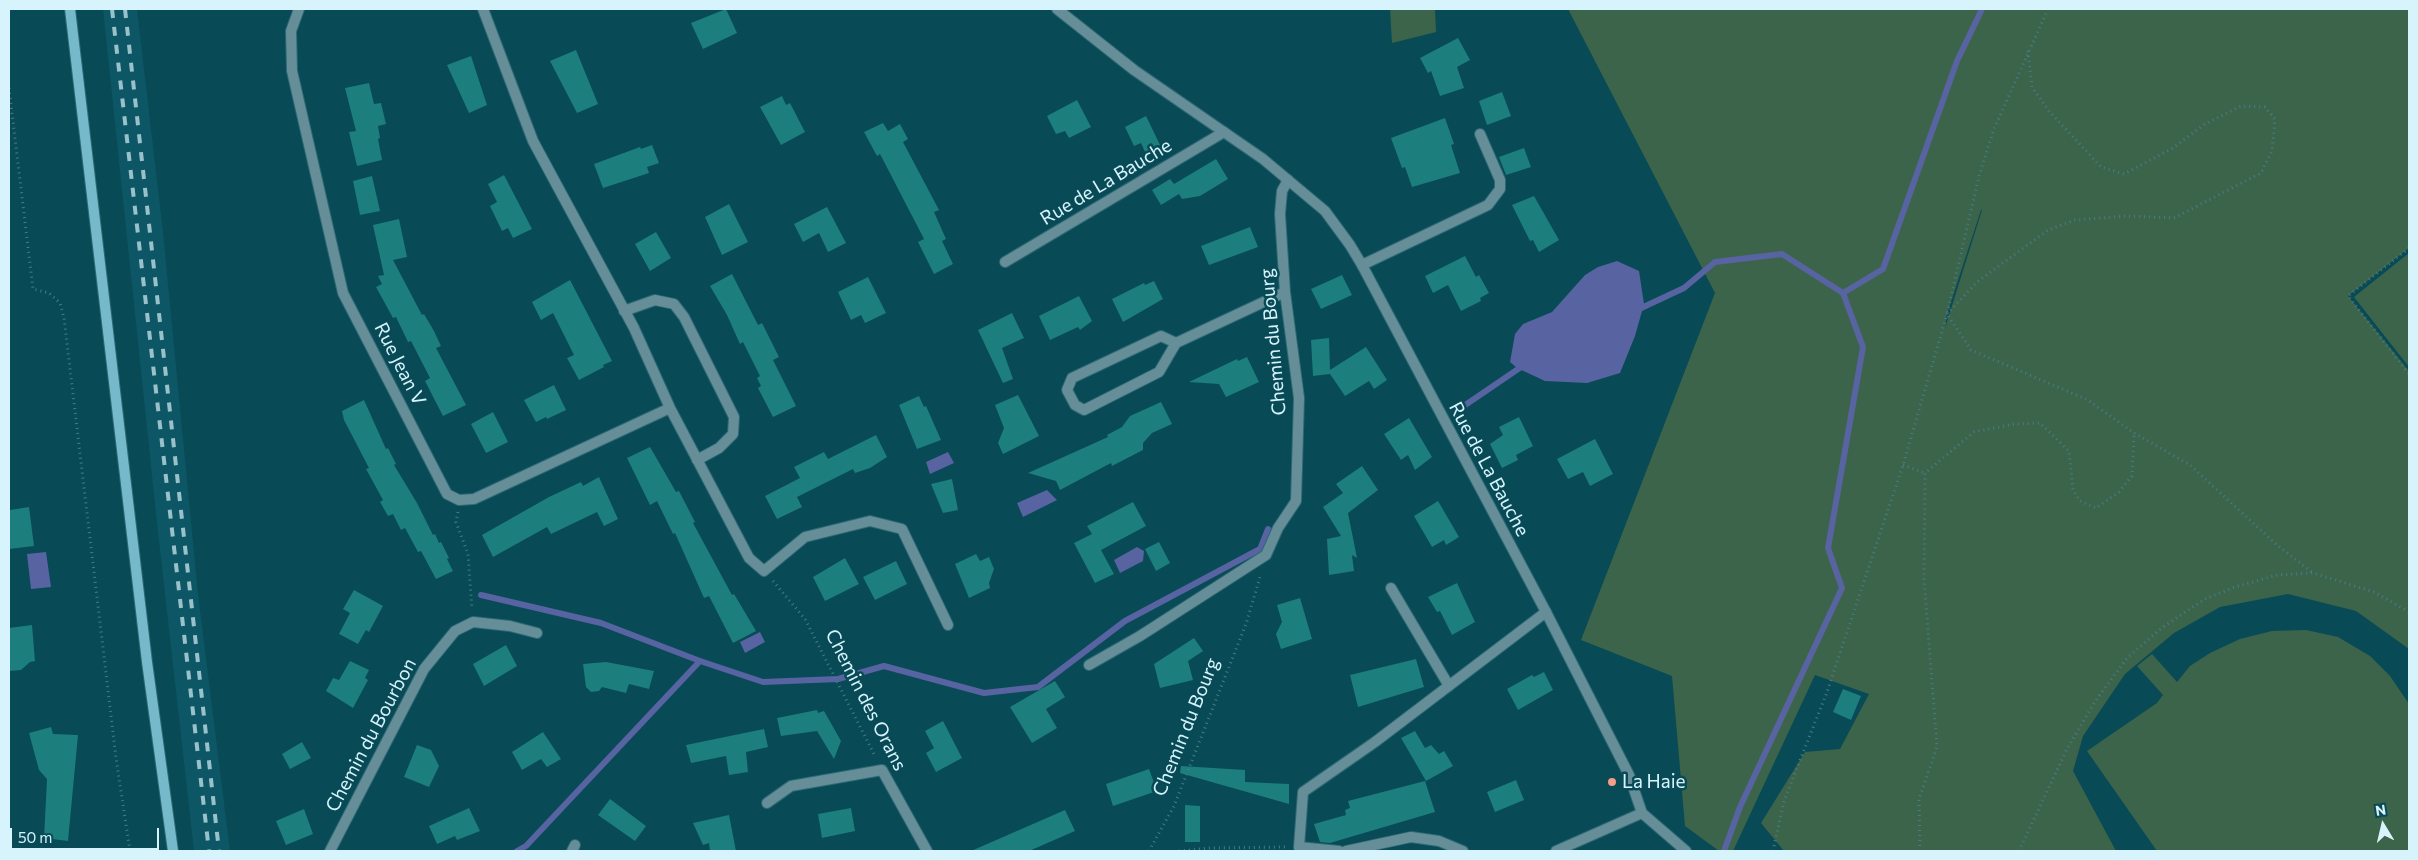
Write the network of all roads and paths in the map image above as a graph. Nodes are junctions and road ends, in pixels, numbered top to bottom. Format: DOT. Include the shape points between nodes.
graph roads {
  1 [pos="70,9"];
  2 [pos="298,9"];
  3 [pos="483,9"];
  4 [pos="1057,9"];
  5 [pos="2048,9"];
  6 [pos="2028,51"];
  7 [pos="9,88"];
  8 [pos="1224,132"];
  9 [pos="1480,134"];
  10 [pos="1288,180"];
  11 [pos="2409,248"];
  12 [pos="1005,262"];
  13 [pos="1362,265"];
  14 [pos="1285,292"];
  15 [pos="624,311"];
  16 [pos="1947,314"];
  17 [pos="1176,343"];
  18 [pos="2409,374"];
  19 [pos="670,408"];
  20 [pos="2134,433"];
  21 [pos="697,460"];
  22 [pos="1903,465"];
  23 [pos="1925,473"];
  24 [pos="459,500"];
  25 [pos="1266,555"];
  26 [pos="764,571"];
  27 [pos="2313,573"];
  28 [pos="1391,588"];
  29 [pos="1546,612"];
  30 [pos="2409,612"];
  31 [pos="474,622"];
  32 [pos="948,625"];
  33 [pos="537,633"];
  34 [pos="1089,665"];
  35 [pos="1448,686"];
  36 [pos="882,770"];
  37 [pos="767,804"];
  38 [pos="1642,813"];
  39 [pos="1299,847"];
  40 [pos="130,851"];
  41 [pos="173,851"];
  42 [pos="330,851"];
  43 [pos="927,851"];
  44 [pos="1149,851"];
  45 [pos="1179,851"];
  46 [pos="1339,851"];
  47 [pos="1346,851"];
  48 [pos="1463,851"];
  49 [pos="1556,851"];
  50 [pos="1686,851"];
  51 [pos="1774,851"];
  52 [pos="1920,851"];
  53 [pos="2019,851"];
  1 -- 41 [label="main road" via="147,662"];
  2 -- 24 [label="street, Rue Jean V" via="291,31 292,71 343,293 447,494"];
  3 -- 15 [label="street" via="533,141"];
  4 -- 8 [label="street, Rue de La Bauche" via="1134,70"];
  5 -- 6 [label="path"];
  6 -- 16 [label="path" via="1994,129 1979,176"];
  6 -- 16 [label="path" via="2032,87 2049,111 2101,167 2124,174 2173,148 2205,124 2241,106 2265,107 2276,119 2272,151 2261,173 2174,218 2126,216 2074,220 2048,230 1977,282"];
  7 -- 40 [label="path" via="33,289 49,293 60,303 64,318"];
  8 -- 10 [label="street, Rue de La Bauche"];
  8 -- 12 [label="street, Rue de La Bauche"];
  9 -- 13 [label="street" via="1500,180 1500,189 1488,206"];
  10 -- 13 [label="street, Rue de La Bauche" via="1325,211"];
  10 -- 14 [label="street, Chemin du Bourg" via="1282,191 1280,214"];
  11 -- 18 [label="path" via="2348,296"];
  13 -- 29 [label="street, Rue de La Bauche"];
  14 -- 17 [label="street"];
  14 -- 25 [label="street, Chemin du Bourg" via="1299,398 1296,501 1278,528"];
  15 -- 19 [label="street"];
  15 -- 21 [label="street" via="655,300 674,304 684,317 734,417 733,434 718,448"];
  16 -- 20 [label="path" via="1971,350 2088,400"];
  16 -- 22 [label="path"];
  17 -- 17 [label="street" via="1161,336 1072,378 1067,390 1076,405 1084,410 1159,372"];
  19 -- 21 [label="street"];
  19 -- 24 [label="street" via="474,499"];
  20 -- 23 [label="path" via="2132,476 2119,492 2096,508 2080,501 2073,490 2069,451 2040,423 2014,424 1974,432"];
  20 -- 27 [label="path" via="2190,465"];
  21 -- 26 [label="street" via="748,558"];
  22 -- 23 [label="path"];
  22 -- 51 [label="path" via="1827,692 1784,801"];
  23 -- 52 [label="path" via="1924,579 1937,748 1919,799"];
  24 -- 31 [label="path" via="456,522 468,554"];
  25 -- 34 [label="street"];
  25 -- 44 [label="path, Chemin du Bourg" via="1246,624 1226,675 1174,806"];
  26 -- 32 [label="street" via="805,537 870,521 902,529"];
  26 -- 36 [label="path, Chemin des Orans" via="805,619"];
  27 -- 30 [label="path" via="2374,592"];
  27 -- 53 [label="path" via="2278,575 2205,599 2163,627 2127,658 2094,702 2066,751"];
  28 -- 35 [label="street"];
  29 -- 35 [label="street"];
  29 -- 38 [label="street, Rue de La Bauche" via="1629,776"];
  31 -- 33 [label="street"];
  31 -- 42 [label="street, Chemin du Bourbon" via="455,631 424,669"];
  35 -- 39 [label="street" via="1304,792"];
  36 -- 37 [label="street" via="791,786"];
  36 -- 43 [label="street, Chemin des Orans"];
  38 -- 49 [label="street"];
  38 -- 50 [label="street, Rue de La Bauche"];
  39 -- 45 [label="path"];
  39 -- 46 [label="street"];
  47 -- 48 [label="street" via="1411,837 1439,841"];
}
